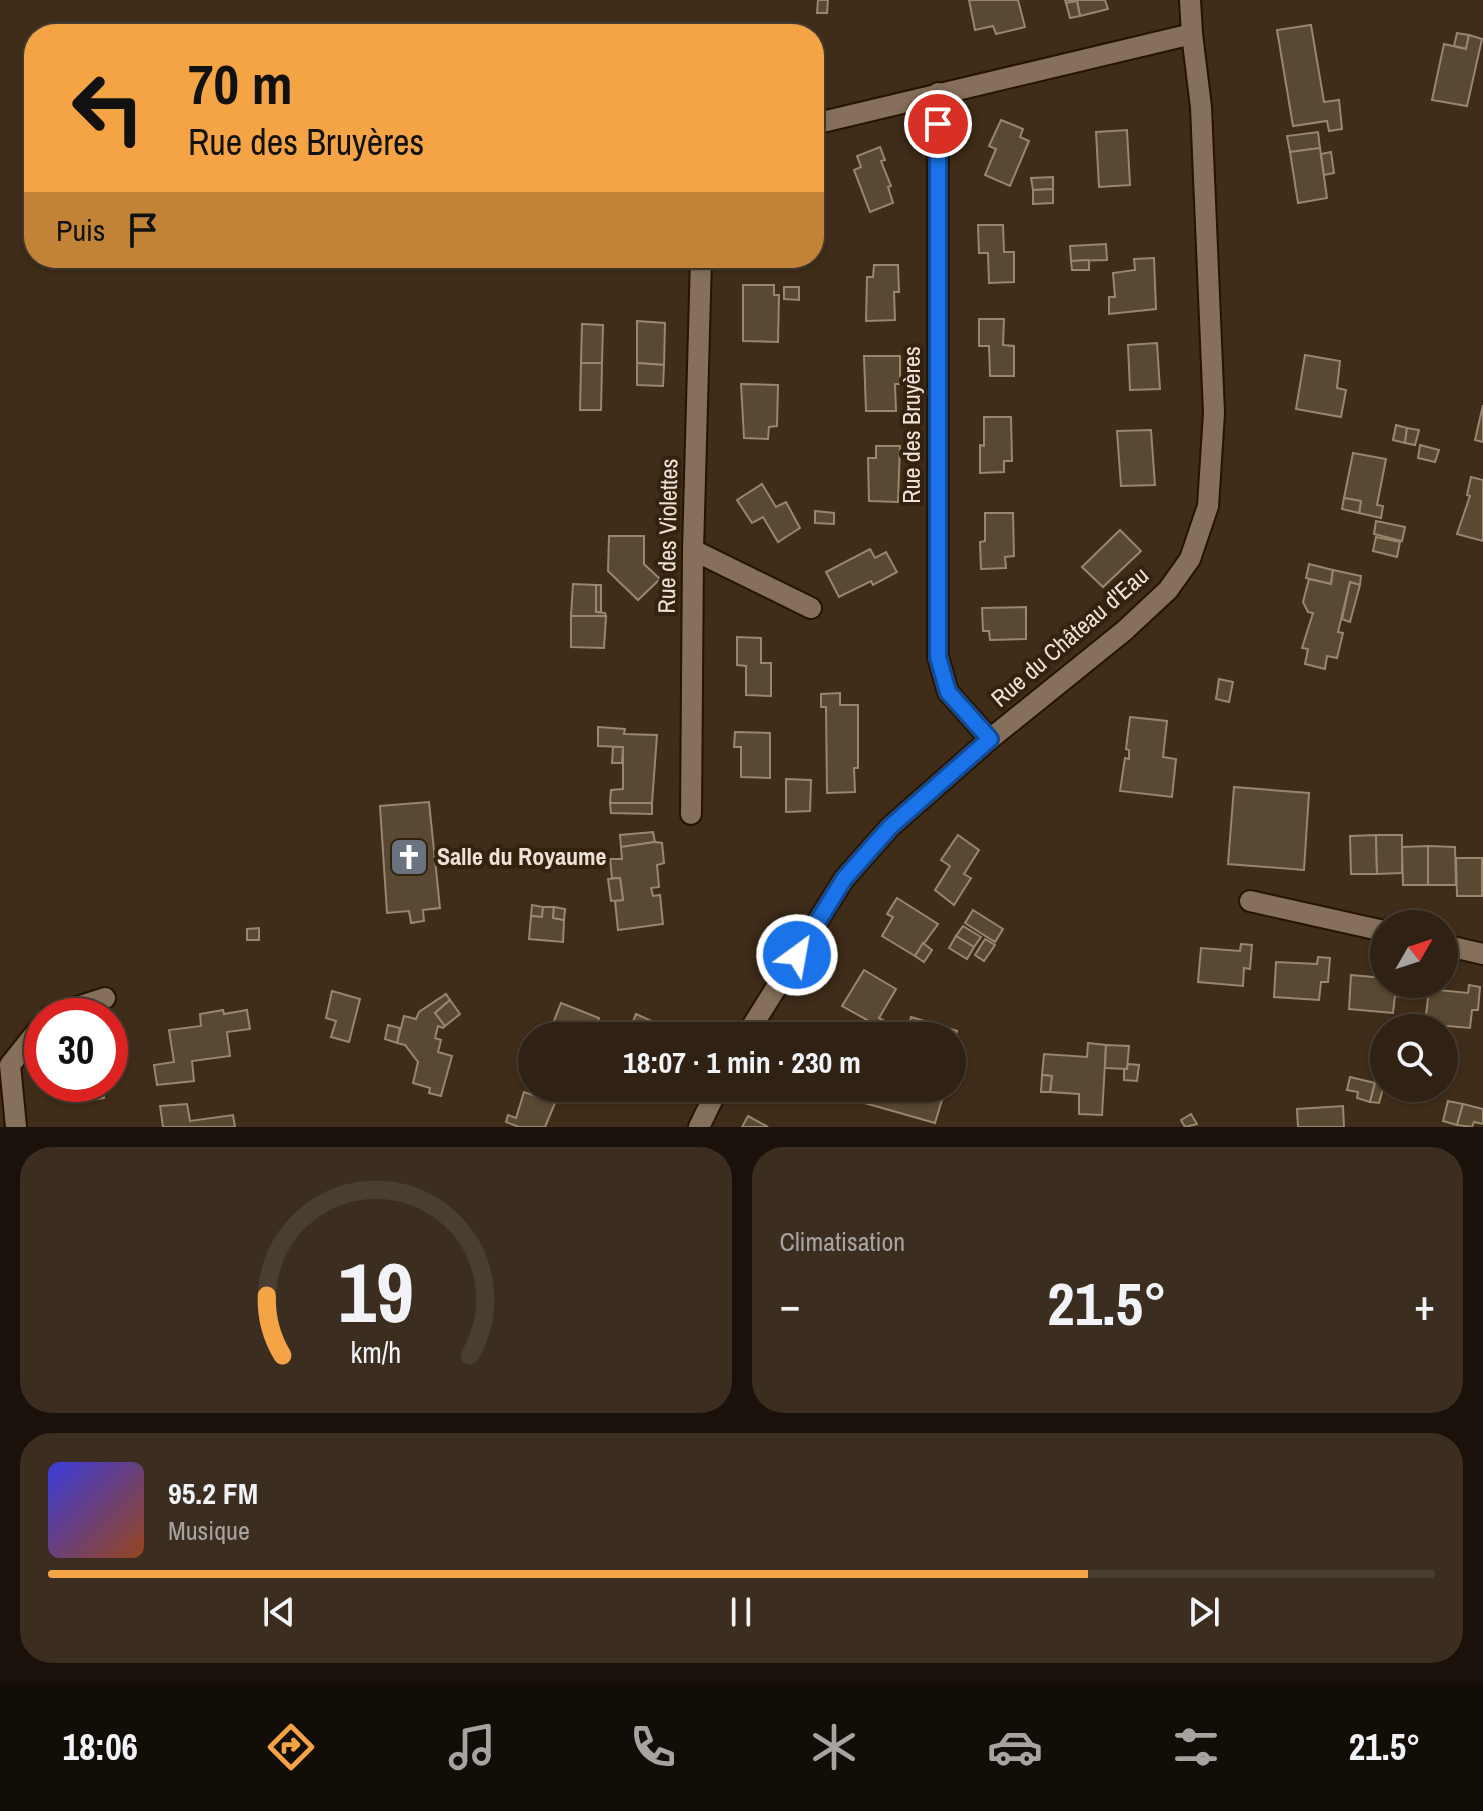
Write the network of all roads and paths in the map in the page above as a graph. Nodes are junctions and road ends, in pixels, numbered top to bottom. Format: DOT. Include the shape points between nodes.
graph roads {
  1 [pos="1190,0"];
  2 [pos="1192,34"];
  3 [pos="938,93"];
  4 [pos="824,122"];
  5 [pos="701,268"];
  6 [pos="693,550"];
  7 [pos="811,608"];
  8 [pos="990,739"];
  9 [pos="691,814"];
  10 [pos="1250,901"];
  11 [pos="1370,928"];
  12 [pos="1458,948"];
  13 [pos="1483,954"];
  14 [pos="755,1022"];
  15 [pos="24,1048"];
  16 [pos="711,1102"];
  17 [pos="16,1127"];
  18 [pos="699,1127"];
  1 -- 2 [label="street, Rue du Château d'Eau"];
  2 -- 3 [label="street"];
  2 -- 8 [label="street, Rue du Château d'Eau" via="1201,107 1214,413 1208,506 1190,559 1168,590"];
  3 -- 4 [label="street"];
  3 -- 8 [label="street, Rue des Bruyères" via="938,657 948,692"];
  5 -- 6 [label="street, Rue des Violettes"];
  6 -- 7 [label="street"];
  6 -- 9 [label="street, Rue des Violettes"];
  8 -- 14 [label="street, Rue du Château d'Eau" via="890,827 844,879"];
  10 -- 11 [label="street"];
  12 -- 13 [label="street"];
  15 -- 17 [label="street" via="10,1065"];
  16 -- 18 [label="street"];
}
